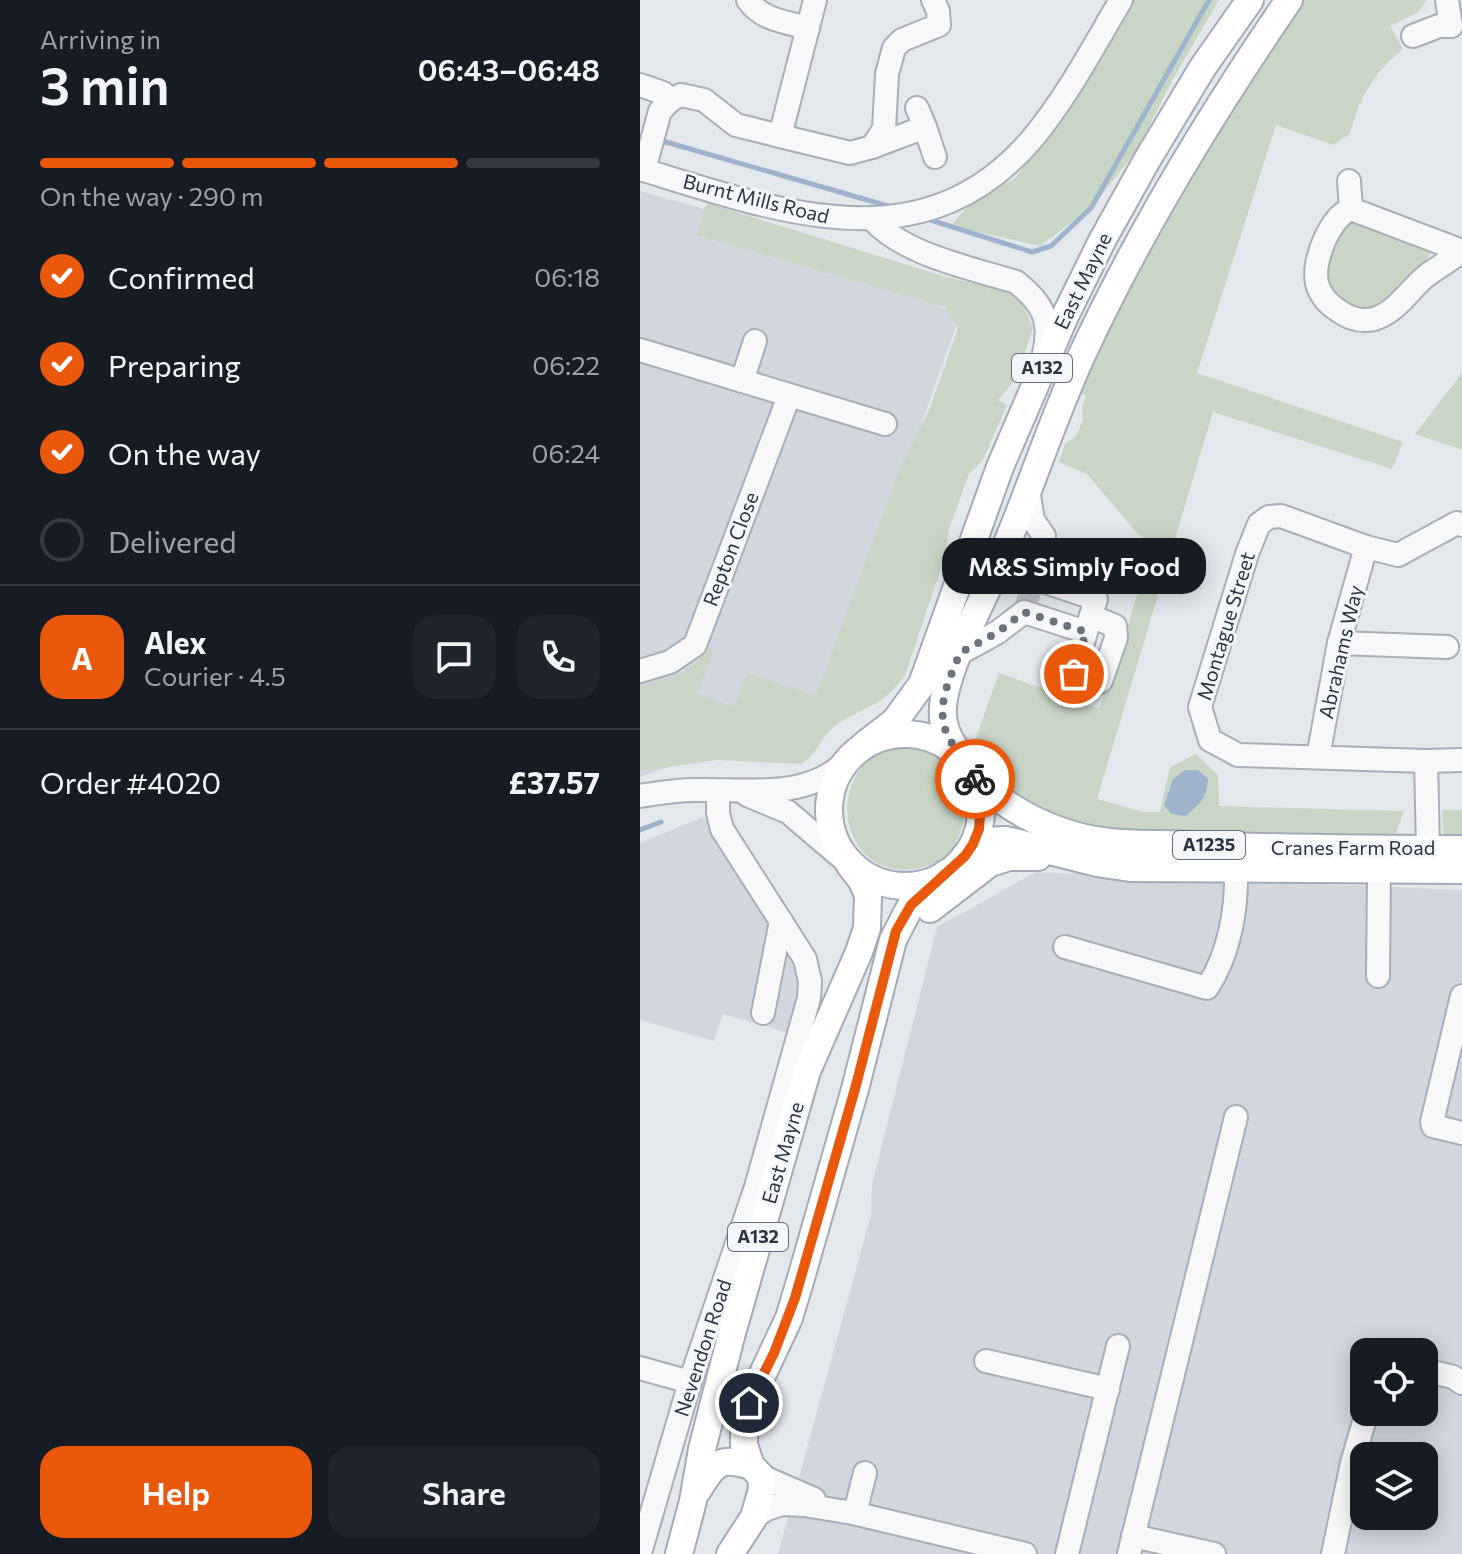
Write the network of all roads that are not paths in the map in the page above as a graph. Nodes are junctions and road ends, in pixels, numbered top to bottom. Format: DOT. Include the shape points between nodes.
graph roads {
  1 [pos="748,0"];
  2 [pos="815,0"];
  3 [pos="933,0"];
  4 [pos="1121,0"];
  5 [pos="1250,0"];
  6 [pos="1289,0"];
  7 [pos="1447,0"];
  8 [pos="808,28"];
  9 [pos="1456,30"];
  10 [pos="1413,36"];
  11 [pos="640,85"];
  12 [pos="671,100"];
  13 [pos="780,136"];
  14 [pos="872,147"];
  15 [pos="935,157"];
  16 [pos="642,170"];
  17 [pos="1349,181"];
  18 [pos="1351,209"];
  19 [pos="873,220"];
  20 [pos="1462,251"];
  21 [pos="755,341"];
  22 [pos="640,350"];
  23 [pos="742,381"];
  24 [pos="1031,392"];
  25 [pos="789,396"];
  26 [pos="885,424"];
  27 [pos="1028,489"];
  28 [pos="1462,525"];
  29 [pos="1366,547"];
  30 [pos="1029,596"];
  31 [pos="1339,643"];
  32 [pos="1447,647"];
  33 [pos="960,653"];
  34 [pos="640,671"];
  35 [pos="854,753"];
  36 [pos="1318,757"];
  37 [pos="1462,760"];
  38 [pos="1426,761"];
  39 [pos="968,766"];
  40 [pos="718,791"];
  41 [pos="640,796"];
  42 [pos="1428,849"];
  43 [pos="1462,849"];
  44 [pos="965,856"];
  45 [pos="1097,863"];
  46 [pos="849,864"];
  47 [pos="1379,870"];
  48 [pos="1462,870"];
  49 [pos="1236,871"];
  50 [pos="945,874"];
  51 [pos="786,929"];
  52 [pos="1065,947"];
  53 [pos="1378,976"];
  54 [pos="881,990"];
  55 [pos="1462,996"];
  56 [pos="763,1013"];
  57 [pos="1236,1117"];
  58 [pos="1462,1133"];
  59 [pos="1118,1346"];
  60 [pos="986,1361"];
  61 [pos="640,1368"];
  62 [pos="1438,1373"];
  63 [pos="690,1382"];
  64 [pos="1462,1383"];
  65 [pos="1108,1389"];
  66 [pos="1363,1426"];
  67 [pos="756,1471"];
  68 [pos="865,1473"];
  69 [pos="693,1501"];
  70 [pos="854,1513"];
  71 [pos="754,1517"];
  72 [pos="1131,1545"];
  73 [pos="640,1553"];
  74 [pos="679,1554"];
  75 [pos="730,1554"];
  76 [pos="1025,1554"];
  77 [pos="1067,1554"];
  78 [pos="1214,1554"];
  79 [pos="1333,1554"];
  1 -- 8 [label="street" via="756,11"];
  2 -- 8 [label="street"];
  3 -- 14 [label="street" via="939,25 894,48 884,129"];
  4 -- 19 [label="street, Burnt Mills Road" via="1032,139 995,173 941,205"];
  5 -- 24 [label="main road, East Mayne / A132" via="1147,160 1103,239"];
  6 -- 27 [label="main road, East Mayne / A132" via="1224,94 1131,256 1081,357"];
  7 -- 9 [label="street"];
  8 -- 13 [label="street"];
  9 -- 10 [label="street" via="1439,26"];
  11 -- 12 [label="street"];
  12 -- 13 [label="street" via="681,95 704,100 736,125"];
  12 -- 16 [label="street" via="663,106"];
  13 -- 14 [label="street" via="850,153"];
  14 -- 15 [label="street" via="921,118"];
  16 -- 19 [label="street, Burnt Mills Road" via="796,212"];
  17 -- 18 [label="street"];
  18 -- 20 [label="street"];
  18 -- 20 [label="street" via="1330,227 1316,272 1327,303 1357,320 1390,311"];
  19 -- 24 [label="street" via="901,243 1016,282 1031,293 1047,319 1048,333"];
  21 -- 23 [label="street"];
  22 -- 23 [label="street"];
  23 -- 25 [label="street"];
  24 -- 35 [label="main road, East Mayne / A132" via="922,684 895,721"];
  25 -- 26 [label="street"];
  25 -- 34 [label="street, Repton Close" via="695,645 670,662"];
  27 -- 30 [label="street" via="1033,520 1044,536"];
  27 -- 33 [label="main road, East Mayne / A132"];
  28 -- 29 [label="street, Montague Street" via="1398,555"];
  29 -- 31 [label="street, Abrahams Way"];
  29 -- 36 [label="street, Montague Street" via="1281,516 1259,524 1200,707 1210,740 1238,755"];
  30 -- 30 [label="street" via="1096,599 1088,624"];
  30 -- 33 [label="street" via="998,632"];
  31 -- 32 [label="street"];
  31 -- 36 [label="street, Abrahams Way"];
  33 -- 39 [label="main road, East Mayne / A132" via="942,711 945,731"];
  35 -- 39 [label="main road" via="892,735 923,735 949,746"];
  35 -- 40 [label="street" via="828,777 807,785"];
  35 -- 46 [label="main road, A132" via="836,780 832,816 835,839"];
  36 -- 38 [label="street, Montague Street"];
  37 -- 38 [label="street, Montague Street"];
  38 -- 42 [label="street"];
  39 -- 42 [label="main road, Cranes Farm Road / A1235" via="997,798 1036,820 1098,840"];
  39 -- 44 [label="main road, A132" via="981,802 979,829"];
  40 -- 41 [label="street"];
  40 -- 46 [label="street" via="758,798 788,812"];
  40 -- 51 [label="street, Nevendon Road" via="722,829"];
  42 -- 43 [label="main road, Cranes Farm Road / A1235"];
  44 -- 45 [label="main road, Cranes Farm Road / A1235" via="987,841 1006,840"];
  44 -- 50 [label="main road, A132"];
  45 -- 49 [label="main road, Cranes Farm Road / A1235"];
  45 -- 54 [label="main road" via="1018,856 990,863 922,917"];
  46 -- 50 [label="main road, A132" via="867,878 887,884 926,883"];
  46 -- 69 [label="main road, East Mayne / A132" via="868,895 867,928 807,1071 732,1333"];
  47 -- 48 [label="main road, Cranes Farm Road / A1235"];
  47 -- 49 [label="main road, Cranes Farm Road / A1235"];
  47 -- 53 [label="street"];
  49 -- 52 [label="street" via="1221,968 1207,988"];
  50 -- 54 [label="main road, A132" via="905,913"];
  51 -- 56 [label="street"];
  51 -- 63 [label="street, Nevendon Road" via="809,970 809,998 756,1187"];
  54 -- 67 [label="main road, A132" via="789,1318 744,1420 744,1445"];
  55 -- 58 [label="street" via="1432,1124"];
  57 -- 72 [label="street"];
  59 -- 65 [label="street"];
  60 -- 65 [label="street"];
  61 -- 63 [label="street"];
  62 -- 64 [label="street"];
  63 -- 73 [label="street, Nevendon Road"];
  65 -- 77 [label="street"];
  66 -- 79 [label="street"];
  67 -- 69 [label="main road, East Mayne / A132" via="733,1460 715,1465"];
  67 -- 70 [label="street" via="787,1489"];
  67 -- 71 [label="main road, A132" via="762,1489"];
  68 -- 70 [label="street"];
  69 -- 74 [label="main road, East Mayne / A132"];
  70 -- 71 [label="street" via="782,1504"];
  70 -- 76 [label="street"];
  71 -- 75 [label="main road, A132"];
  72 -- 78 [label="street"];
}
